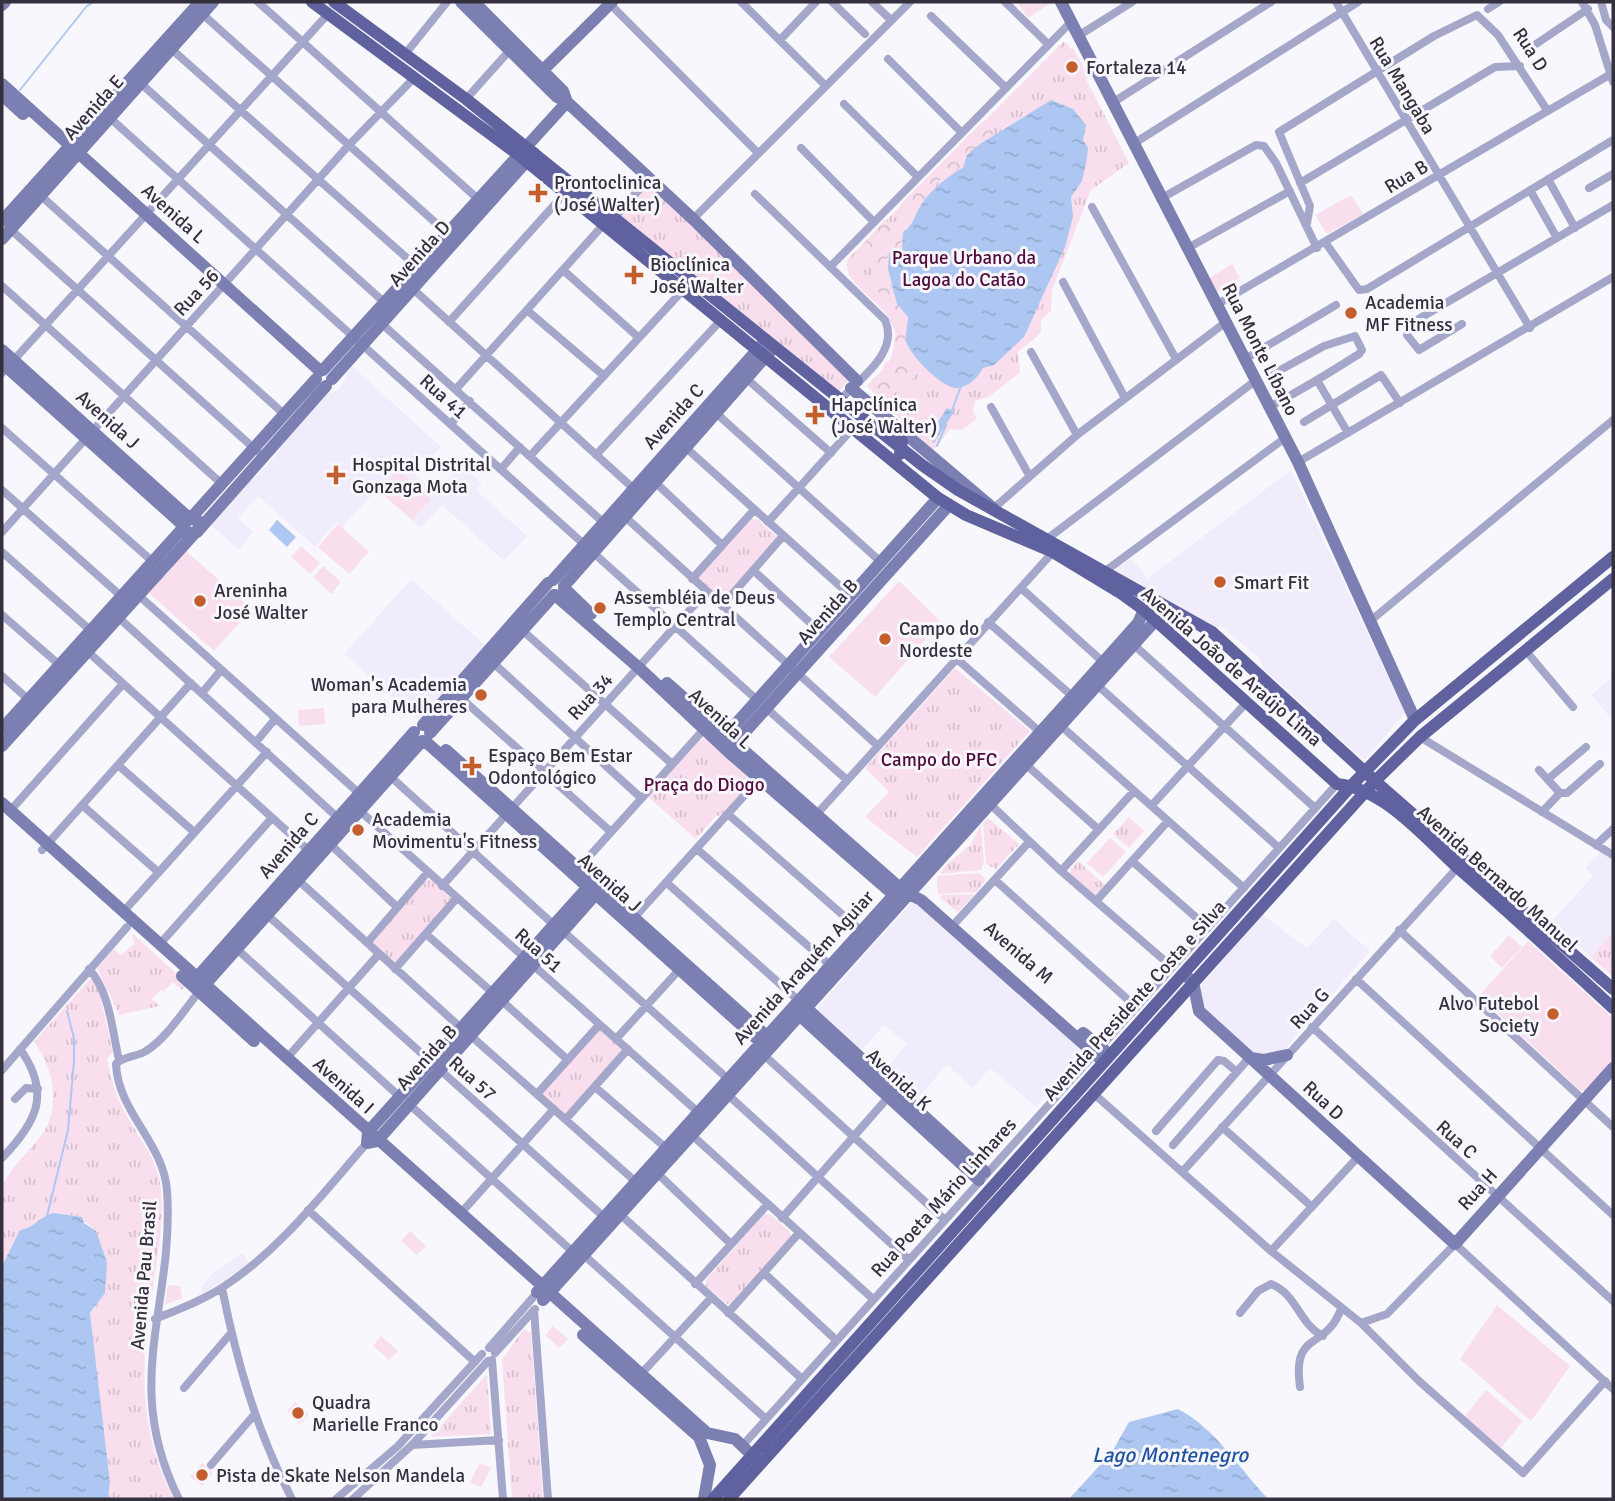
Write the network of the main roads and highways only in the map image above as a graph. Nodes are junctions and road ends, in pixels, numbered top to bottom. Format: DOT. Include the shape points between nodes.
graph roads {
  1 [pos="312,2"];
  2 [pos="334,5"];
  3 [pos="527,155"];
  4 [pos="609,221"];
  5 [pos="766,348"];
  6 [pos="897,430"];
  7 [pos="903,451"];
  8 [pos="891,460"];
  9 [pos="922,465"];
  10 [pos="912,477"];
  11 [pos="1048,546"];
  12 [pos="1612,559"];
  13 [pos="1613,579"];
  14 [pos="1489,659"];
  15 [pos="1492,679"];
  16 [pos="1461,682"];
  17 [pos="1465,701"];
  18 [pos="1365,772"];
  19 [pos="1375,781"];
  20 [pos="1352,785"];
  21 [pos="1365,792"];
  22 [pos="1183,974"];
  23 [pos="1613,989"];
  24 [pos="1613,1008"];
  25 [pos="859,1335"];
  26 [pos="869,1344"];
  27 [pos="751,1455"];
  28 [pos="713,1499"];
  29 [pos="729,1499"];
  1 -- 2 [label="main road, Avenida João de Araújo Lima"];
  2 -- 3 [label="main road, Avenida João de Araújo Lima" via="415,77"];
  2 -- 3 [label="main road, Avenida João de Araújo Lima" via="466,99"];
  3 -- 4 [label="main road, Avenida João de Araújo Lima"];
  3 -- 4 [label="main road, Avenida João de Araújo Lima" via="565,193"];
  4 -- 5 [label="main road, Avenida João de Araújo Lima"];
  4 -- 5 [label="main road, Avenida João de Araújo Lima" via="684,289"];
  5 -- 7 [label="main road, Avenida João de Araújo Lima"];
  5 -- 8 [label="main road, Avenida João de Araújo Lima"];
  6 -- 7 [label="main road"];
  7 -- 8 [label="main road"];
  7 -- 9 [label="main road, Avenida João de Araújo Lima"];
  8 -- 10 [label="main road, Avenida João de Araújo Lima"];
  9 -- 10 [label="main road" via="914,466"];
  9 -- 11 [label="main road, Avenida João de Araújo Lima"];
  10 -- 11 [label="main road, Avenida João de Araújo Lima" via="944,501"];
  11 -- 18 [label="main road, Avenida João de Araújo Lima" via="1212,632"];
  11 -- 20 [label="main road, Avenida João de Araújo Lima" via="1144,610 1337,784"];
  12 -- 14 [label="main road, Avenida Presidente Costa e Silva"];
  13 -- 15 [label="main road, Avenida Presidente Costa e Silva"];
  14 -- 15 [label="main road" via="1480,676 1484,681"];
  14 -- 16 [label="main road, Avenida Presidente Costa e Silva"];
  15 -- 17 [label="main road, Avenida Presidente Costa e Silva"];
  16 -- 17 [label="main road" via="1472,688"];
  16 -- 18 [label="main road, Avenida Presidente Costa e Silva" via="1415,720"];
  17 -- 19 [label="main road, Avenida Presidente Costa e Silva"];
  18 -- 19 [label="main road, Avenida Bernardo Manuel"];
  18 -- 20 [label="main road, Avenida Presidente Costa e Silva"];
  19 -- 21 [label="main road, Avenida Presidente Costa e Silva"];
  19 -- 23 [label="main road, Avenida Bernardo Manuel"];
  20 -- 21 [label="main road, Avenida Bernardo Manuel"];
  20 -- 22 [label="main road, Avenida Presidente Costa e Silva"];
  21 -- 22 [label="main road, Avenida Presidente Costa e Silva"];
  21 -- 24 [label="main road, Avenida Bernardo Manuel" via="1410,824"];
  22 -- 25 [label="main road, Avenida Presidente Costa e Silva" via="1102,1055"];
  22 -- 26 [label="main road, Avenida Presidente Costa e Silva" via="1093,1093"];
  25 -- 26 [label="main road"];
  25 -- 27 [label="main road, Avenida Presidente Costa e Silva"];
  26 -- 27 [label="main road, Avenida Presidente Costa e Silva"];
  27 -- 28 [label="main road, Avenida Presidente Costa e Silva"];
  27 -- 29 [label="main road, Avenida Presidente Costa e Silva"];
}
